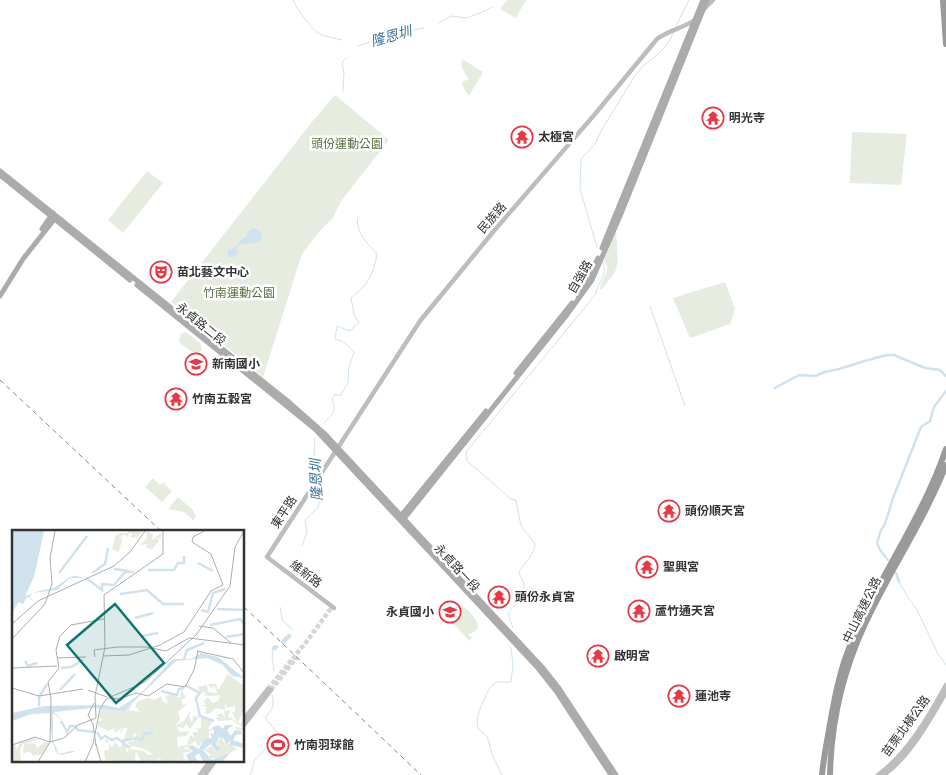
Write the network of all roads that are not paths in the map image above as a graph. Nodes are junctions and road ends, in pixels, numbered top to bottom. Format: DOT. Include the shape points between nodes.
graph roads {
  1 [pos="703,0"];
  2 [pos="707,0"];
  3 [pos="713,0"];
  4 [pos="943,0"];
  5 [pos="703,11"];
  6 [pos="694,21"];
  7 [pos="946,44"];
  8 [pos="665,99"];
  9 [pos="0,171"];
  10 [pos="0,176"];
  11 [pos="626,196"];
  12 [pos="54,216"];
  13 [pos="44,228"];
  14 [pos="0,289"];
  15 [pos="0,296"];
  16 [pos="946,449"];
  17 [pos="337,450"];
  18 [pos="946,465"];
  19 [pos="316,482"];
  20 [pos="412,503"];
  21 [pos="390,504"];
  22 [pos="401,519"];
  23 [pos="267,557"];
  24 [pos="462,584"];
  25 [pos="333,608"];
  26 [pos="946,685"];
  27 [pos="946,692"];
  28 [pos="245,718"];
  29 [pos="245,725"];
  30 [pos="913,741"];
  31 [pos="209,762"];
  32 [pos="215,762"];
  33 [pos="200,775"];
  34 [pos="205,775"];
  35 [pos="611,775"];
  36 [pos="616,775"];
  37 [pos="822,775"];
  38 [pos="830,775"];
  39 [pos="878,775"];
  40 [pos="884,775"];
  1 -- 6 [label="main road, 自強路"];
  2 -- 5 [label="main road, 自強路"];
  3 -- 5 [label="main road, 民族路"];
  4 -- 7 [label="highway"];
  5 -- 6 [label="main road, 民族路"];
  5 -- 8 [label="main road, 自強路"];
  6 -- 8 [label="main road, 自強路"];
  6 -- 17 [label="main road, 民族路" via="657,39 493,232 420,321"];
  8 -- 11 [label="main road, 自強路"];
  9 -- 12 [label="main road"];
  10 -- 12 [label="main road"];
  11 -- 20 [label="main road, 自強路" via="578,296"];
  11 -- 22 [label="main road, 自強路" via="585,291"];
  12 -- 13 [label="main road"];
  12 -- 17 [label="main road, 永貞路二段" via="316,425"];
  13 -- 14 [label="main road" via="16,262"];
  13 -- 15 [label="main road"];
  16 -- 37 [label="highway, 中山高速公路" via="929,493 851,643 834,695"];
  17 -- 19 [label="main road, 民族路"];
  17 -- 21 [label="main road, 永貞路一段"];
  17 -- 22 [label="main road, 永貞路一段"];
  18 -- 38 [label="highway, 中山高速公路" via="926,512 857,643 838,705"];
  19 -- 23 [label="main road, 東平路"];
  20 -- 21 [label="main road" via="399,507"];
  20 -- 22 [label="main road, 自強路"];
  21 -- 22 [label="main road, 永貞路一段"];
  22 -- 24 [label="main road, 永貞路一段"];
  23 -- 25 [label="main road, 維新路"];
  24 -- 35 [label="main road, 永貞路一段" via="552,686"];
  24 -- 36 [label="main road, 永貞路一段" via="543,668"];
  26 -- 30 [label="main road, 苗栗北橫公路"];
  27 -- 30 [label="main road, 苗栗北橫公路"];
  28 -- 29 [label="main road" via="270,689"];
  30 -- 39 [label="main road, 苗栗北橫公路"];
  30 -- 40 [label="main road, 苗栗北橫公路" via="902,758"];
  31 -- 33 [label="main road"];
  32 -- 34 [label="main road"];
}
